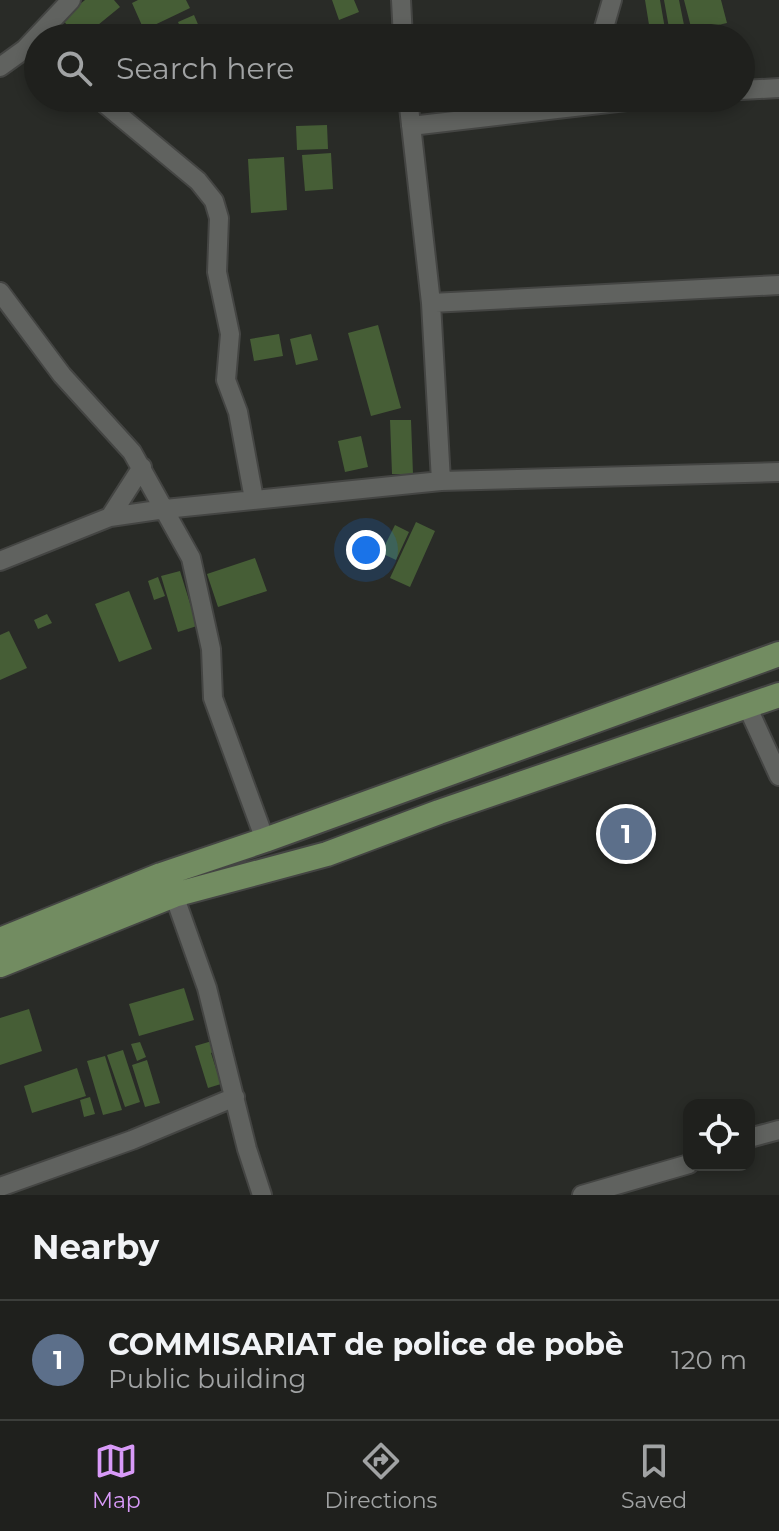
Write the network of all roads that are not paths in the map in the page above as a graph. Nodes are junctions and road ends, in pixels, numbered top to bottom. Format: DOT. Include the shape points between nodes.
graph roads {
  1 [pos="71,0"];
  2 [pos="401,0"];
  3 [pos="612,0"];
  4 [pos="52,20"];
  5 [pos="48,24"];
  6 [pos="54,24"];
  7 [pos="402,24"];
  8 [pos="605,24"];
  9 [pos="24,50"];
  10 [pos="0,67"];
  11 [pos="779,88"];
  12 [pos="755,89"];
  13 [pos="115,112"];
  14 [pos="410,112"];
  15 [pos="511,112"];
  16 [pos="411,126"];
  17 [pos="779,285"];
  18 [pos="0,292"];
  19 [pos="431,303"];
  20 [pos="142,467"];
  21 [pos="779,472"];
  22 [pos="441,481"];
  23 [pos="254,499"];
  24 [pos="165,509"];
  25 [pos="110,517"];
  26 [pos="0,561"];
  27 [pos="779,654"];
  28 [pos="779,695"];
  29 [pos="747,706"];
  30 [pos="779,776"];
  31 [pos="265,840"];
  32 [pos="174,895"];
  33 [pos="0,940"];
  34 [pos="0,965"];
  35 [pos="235,1097"];
  36 [pos="779,1130"];
  37 [pos="755,1136"];
  38 [pos="683,1166"];
  39 [pos="0,1187"];
  40 [pos="262,1195"];
  41 [pos="582,1195"];
  1 -- 4 [label="street"];
  2 -- 7 [label="street"];
  3 -- 8 [label="street"];
  4 -- 5 [label="street"];
  4 -- 6 [label="street"];
  9 -- 10 [label="street"];
  11 -- 12 [label="street"];
  13 -- 23 [label="street" via="198,181 214,201 219,218 217,272 230,334 226,380 238,412"];
  14 -- 16 [label="street"];
  15 -- 16 [label="street"];
  16 -- 19 [label="street"];
  17 -- 19 [label="street"];
  18 -- 20 [label="street" via="62,375"];
  19 -- 22 [label="street"];
  20 -- 24 [label="street"];
  20 -- 25 [label="street"];
  21 -- 22 [label="street"];
  22 -- 23 [label="street"];
  23 -- 24 [label="street"];
  24 -- 25 [label="street"];
  24 -- 31 [label="street" via="191,558 208,635 213,698"];
  25 -- 26 [label="street"];
  27 -- 31 [label="main road"];
  28 -- 29 [label="main road"];
  29 -- 30 [label="street"];
  29 -- 32 [label="main road" via="327,854"];
  31 -- 33 [label="main road"];
  32 -- 34 [label="main road"];
  32 -- 35 [label="street" via="207,988"];
  35 -- 39 [label="street"];
  35 -- 40 [label="street"];
  36 -- 37 [label="street"];
  38 -- 41 [label="street"];
}
